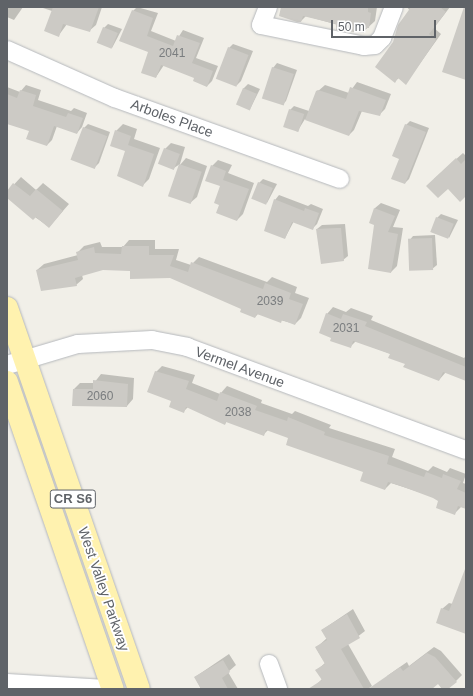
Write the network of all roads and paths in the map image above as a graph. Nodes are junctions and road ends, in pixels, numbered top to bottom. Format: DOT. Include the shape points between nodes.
graph roads {
  1 [pos="268,7"];
  2 [pos="394,7"];
  3 [pos="7,50"];
  4 [pos="340,179"];
  5 [pos="7,308"];
  6 [pos="16,362"];
  7 [pos="7,382"];
  8 [pos="466,450"];
  9 [pos="269,664"];
  10 [pos="7,683"];
  11 [pos="106,689"];
  12 [pos="113,689"];
  13 [pos="139,689"];
  14 [pos="278,689"];
  1 -- 2 [label="street" via="261,25 364,46 375,45 382,38"];
  3 -- 4 [label="street, Arboles Place" via="115,98"];
  5 -- 6 [label="main road, West Valley Parkway / CR S6"];
  6 -- 8 [label="street, Vermel Avenue" via="78,344 152,340 166,342 187,347"];
  6 -- 13 [label="main road, West Valley Parkway / CR S6"];
  7 -- 12 [label="main road, West Valley Parkway / CR S6"];
  9 -- 14 [label="street"];
  10 -- 11 [label="street"];
}
